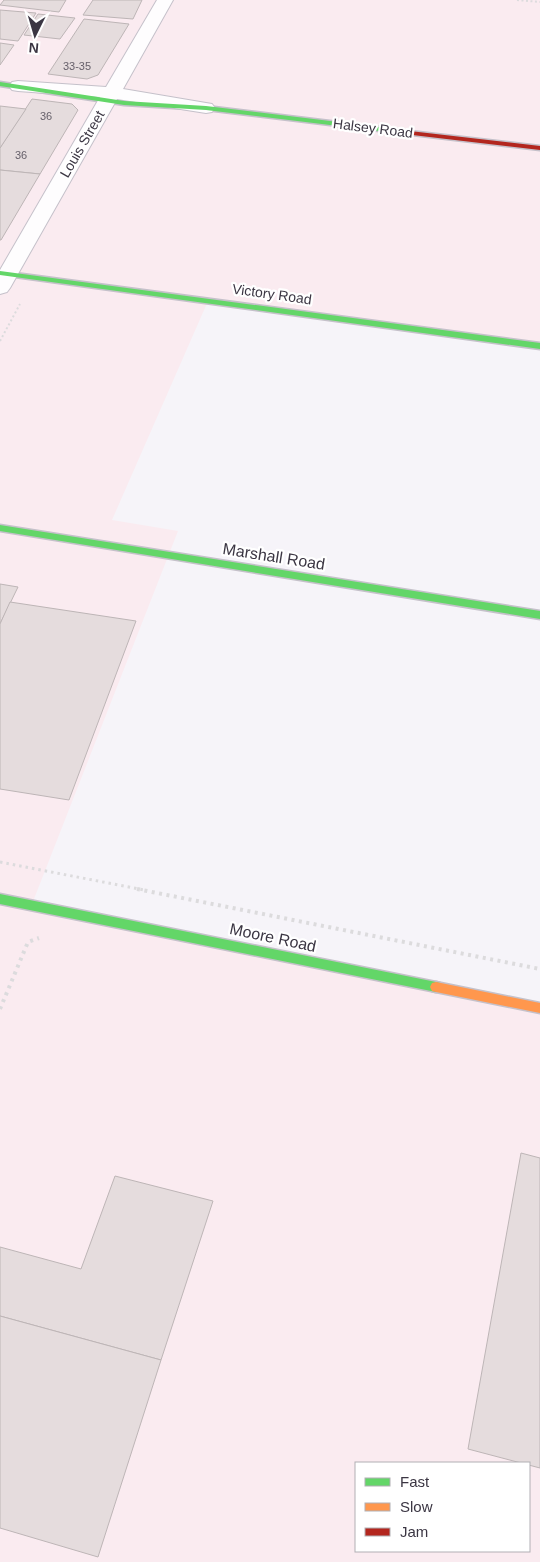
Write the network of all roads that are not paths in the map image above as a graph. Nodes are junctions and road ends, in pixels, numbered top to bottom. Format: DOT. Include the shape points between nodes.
graph roads {
  1 [pos="165,0"];
  2 [pos="0,84"];
  3 [pos="18,86"];
  4 [pos="110,96"];
  5 [pos="206,108"];
  6 [pos="540,148"];
  7 [pos="3,278"];
  8 [pos="540,346"];
  9 [pos="1,529"];
  10 [pos="540,615"];
  11 [pos="0,899"];
  12 [pos="540,1008"];
  1 -- 4 [label="street, Louis Street"];
  2 -- 3 [label="street, Halsey Road"];
  3 -- 4 [label="street, Halsey Road" via="82,88"];
  4 -- 5 [label="street, Halsey Road" via="147,96"];
  4 -- 7 [label="street, Louis Street"];
  5 -- 6 [label="street, Halsey Road"];
  7 -- 8 [label="street, Victory Road"];
  9 -- 10 [label="street, Marshall Road"];
  11 -- 12 [label="street, Moore Road"];
}
